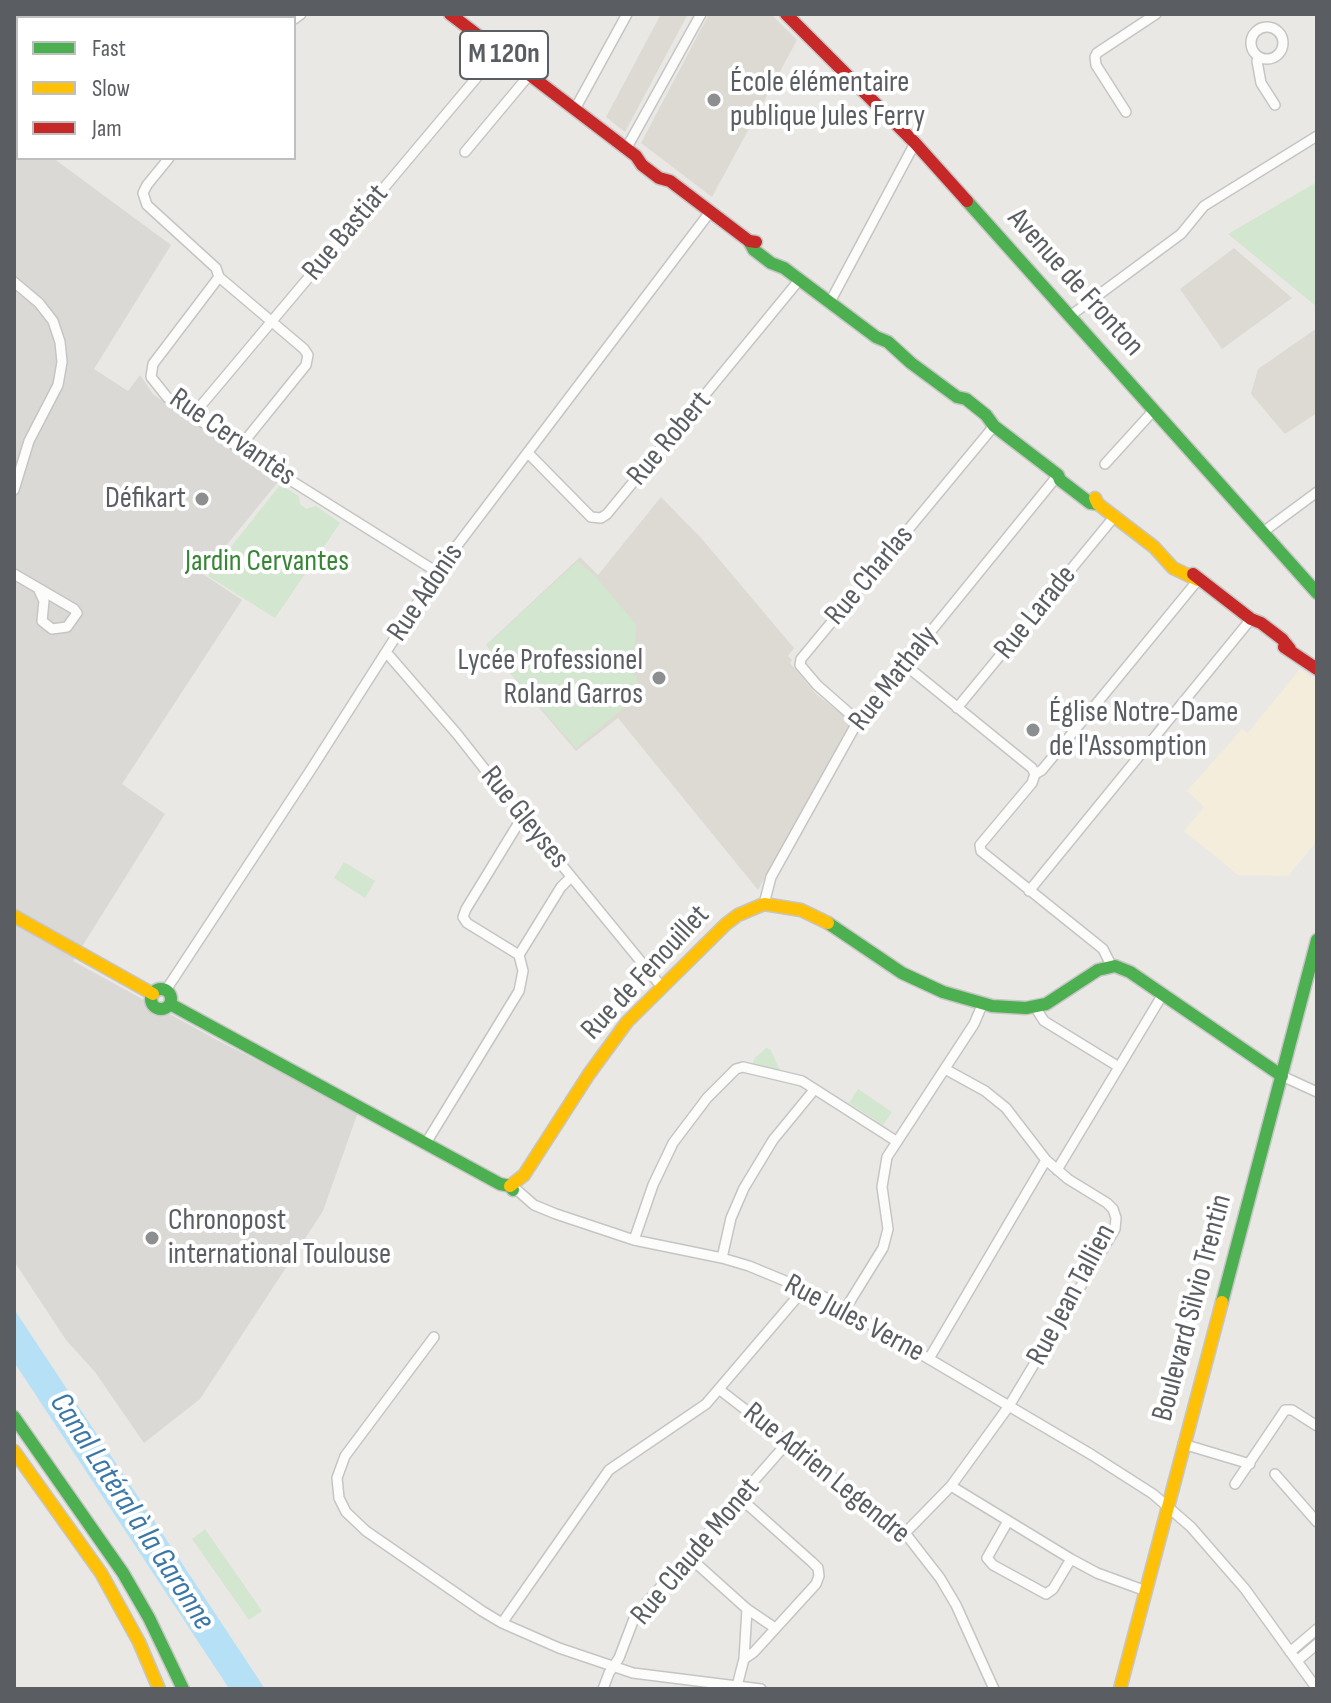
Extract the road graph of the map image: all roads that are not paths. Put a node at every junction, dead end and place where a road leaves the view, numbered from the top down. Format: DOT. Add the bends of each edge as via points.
graph roads {
  1 [pos="450,14"];
  2 [pos="627,14"];
  3 [pos="701,14"];
  4 [pos="786,14"];
  5 [pos="1156,14"];
  6 [pos="1265,15"];
  7 [pos="1269,27"];
  8 [pos="499,51"];
  9 [pos="1260,58"];
  10 [pos="530,74"];
  11 [pos="1275,105"];
  12 [pos="575,109"];
  13 [pos="1126,112"];
  14 [pos="1317,136"];
  15 [pos="915,143"];
  16 [pos="465,152"];
  17 [pos="631,152"];
  18 [pos="167,160"];
  19 [pos="710,212"];
  20 [pos="219,277"];
  21 [pos="800,279"];
  22 [pos="14,282"];
  23 [pos="830,302"];
  24 [pos="1070,316"];
  25 [pos="272,322"];
  26 [pos="1154,410"];
  27 [pos="193,415"];
  28 [pos="994,426"];
  29 [pos="239,448"];
  30 [pos="528,453"];
  31 [pos="1105,464"];
  32 [pos="1058,475"];
  33 [pos="14,490"];
  34 [pos="1317,492"];
  35 [pos="1114,517"];
  36 [pos="1263,532"];
  37 [pos="437,572"];
  38 [pos="14,574"];
  39 [pos="1198,580"];
  40 [pos="1314,585"];
  41 [pos="38,588"];
  42 [pos="1251,619"];
  43 [pos="386,652"];
  44 [pos="904,664"];
  45 [pos="1317,669"];
  46 [pos="957,708"];
  47 [pos="858,721"];
  48 [pos="1035,774"];
  49 [pos="524,819"];
  50 [pos="571,877"];
  51 [pos="1029,891"];
  52 [pos="764,904"];
  53 [pos="14,916"];
  54 [pos="1317,940"];
  55 [pos="519,955"];
  56 [pos="1111,965"];
  57 [pos="661,986"];
  58 [pos="159,992"];
  59 [pos="1163,994"];
  60 [pos="983,1003"];
  61 [pos="1035,1007"];
  62 [pos="1119,1067"];
  63 [pos="945,1069"];
  64 [pos="1282,1076"];
  65 [pos="814,1090"];
  66 [pos="1317,1092"];
  67 [pos="896,1141"];
  68 [pos="426,1143"];
  69 [pos="1046,1160"];
  70 [pos="1057,1170"];
  71 [pos="515,1186"];
  72 [pos="634,1240"];
  73 [pos="722,1258"];
  74 [pos="803,1288"];
  75 [pos="844,1311"];
  76 [pos="434,1337"];
  77 [pos="930,1357"];
  78 [pos="720,1390"];
  79 [pos="1009,1406"];
  80 [pos="14,1417"];
  81 [pos="1317,1426"];
  82 [pos="788,1442"];
  83 [pos="1183,1444"];
  84 [pos="14,1451"];
  85 [pos="1250,1464"];
  86 [pos="1275,1474"];
  87 [pos="1235,1484"];
  88 [pos="951,1486"];
  89 [pos="739,1497"];
  90 [pos="1167,1506"];
  91 [pos="1008,1521"];
  92 [pos="1317,1522"];
  93 [pos="905,1533"];
  94 [pos="688,1556"];
  95 [pos="1071,1559"];
  96 [pos="1146,1591"];
  97 [pos="747,1609"];
  98 [pos="502,1623"];
  99 [pos="775,1628"];
  100 [pos="1317,1629"];
  101 [pos="1317,1644"];
  102 [pos="1290,1652"];
  103 [pos="744,1659"];
  104 [pos="1297,1661"];
  105 [pos="613,1668"];
  106 [pos="737,1686"];
  107 [pos="159,1689"];
  108 [pos="183,1689"];
  109 [pos="603,1689"];
  110 [pos="761,1689"];
  111 [pos="994,1689"];
  112 [pos="1120,1689"];
  113 [pos="1317,1689"];
  1 -- 8 [label="main road, M 120n"];
  2 -- 12 [label="street"];
  3 -- 17 [label="street"];
  4 -- 15 [label="main road, Avenue de Fronton"];
  5 -- 13 [label="street" via="1095,57"];
  6 -- 7 [label="street"];
  7 -- 9 [label="street" via="1251,38"];
  7 -- 9 [label="street" via="1280,34 1282,48 1275,56"];
  8 -- 10 [label="main road, M 120n"];
  8 -- 25 [label="street, Rue Bastiat"];
  9 -- 11 [label="street" via="1261,83"];
  10 -- 12 [label="main road, M 120n"];
  10 -- 16 [label="street"];
  12 -- 17 [label="main road, M 120n"];
  14 -- 24 [label="street" via="1204,206 1181,234"];
  15 -- 23 [label="street"];
  15 -- 24 [label="main road, Avenue de Fronton"];
  17 -- 19 [label="main road, M 120n" via="646,158"];
  18 -- 20 [label="street" via="143,193 147,205 216,268"];
  19 -- 21 [label="main road, M 120n" via="775,255"];
  19 -- 30 [label="street, Rue Adonis"];
  20 -- 25 [label="street"];
  20 -- 27 [label="street, Rue Cervantès" via="153,364 151,377 167,397"];
  21 -- 23 [label="main road, M 120n"];
  21 -- 30 [label="street, Rue Robert" via="601,518 591,517"];
  22 -- 33 [label="street" via="53,321 62,362 58,385 29,441"];
  23 -- 28 [label="main road, M 120n" via="966,399"];
  24 -- 26 [label="main road, Avenue de Fronton"];
  25 -- 27 [label="street, Rue Bastiat"];
  25 -- 29 [label="street" via="304,349 306,365"];
  26 -- 31 [label="street"];
  26 -- 36 [label="main road, Avenue de Fronton"];
  27 -- 29 [label="street, Rue Cervantès"];
  28 -- 32 [label="main road, M 120n"];
  28 -- 47 [label="street, Rue Charlas" via="801,659 817,685"];
  29 -- 37 [label="street, Rue Cervantès"];
  30 -- 37 [label="street, Rue Adonis"];
  32 -- 35 [label="main road, M 120n"];
  32 -- 44 [label="street, Rue Mathaly"];
  34 -- 36 [label="street"];
  35 -- 39 [label="main road, M 120n" via="1180,561"];
  35 -- 46 [label="street, Rue Larade"];
  36 -- 40 [label="main road, Avenue de Fronton"];
  37 -- 43 [label="street, Rue Adonis"];
  38 -- 41 [label="street"];
  39 -- 42 [label="main road, M 120n"];
  39 -- 48 [label="street"];
  41 -- 41 [label="street" via="44,601 42,621 52,629 67,627 77,613"];
  42 -- 45 [label="main road, M 120n"];
  42 -- 51 [label="street"];
  43 -- 49 [label="street, Rue Gleyses"];
  43 -- 58 [label="street, Rue Adonis"];
  44 -- 46 [label="street"];
  44 -- 47 [label="street, Rue Mathaly"];
  46 -- 48 [label="street"];
  47 -- 52 [label="street, Rue Mathaly" via="771,877"];
  48 -- 51 [label="street" via="980,845"];
  49 -- 50 [label="street, Rue Gleyses"];
  49 -- 55 [label="street" via="463,917"];
  50 -- 55 [label="street"];
  50 -- 57 [label="street, Rue Gleyses"];
  51 -- 56 [label="street" via="1103,949"];
  52 -- 57 [label="main road, Rue de Fenouillet" via="726,924"];
  52 -- 60 [label="main road" via="809,914 902,973"];
  53 -- 58 [label="main road"];
  54 -- 64 [label="main road, Boulevard Silvio Trentin"];
  55 -- 68 [label="street" via="519,991"];
  56 -- 59 [label="main road"];
  56 -- 61 [label="main road"];
  57 -- 71 [label="main road, Rue de Fenouillet" via="610,1044"];
  58 -- 68 [label="main road" via="170,996 170,1004"];
  59 -- 62 [label="street"];
  59 -- 64 [label="main road"];
  60 -- 61 [label="main road"];
  60 -- 63 [label="street"];
  61 -- 62 [label="street" via="1044,1021"];
  62 -- 70 [label="street"];
  63 -- 67 [label="street"];
  63 -- 69 [label="street, Rue Jean Tallien" via="1006,1108"];
  64 -- 66 [label="street"];
  64 -- 83 [label="main road, Boulevard Silvio Trentin"];
  65 -- 67 [label="street"];
  65 -- 72 [label="street" via="793,1078 743,1067 725,1077 673,1143"];
  65 -- 73 [label="street" via="773,1140 744,1188"];
  67 -- 75 [label="street" via="883,1173 888,1218 883,1248"];
  68 -- 71 [label="main road" via="500,1184"];
  69 -- 70 [label="street, Rue Jean Tallien"];
  69 -- 77 [label="street"];
  70 -- 79 [label="street, Rue Jean Tallien" via="1113,1209 1115,1229"];
  71 -- 72 [label="street, Rue Jules Verne" via="534,1205"];
  72 -- 73 [label="street, Rue Jules Verne"];
  73 -- 74 [label="street, Rue Jules Verne"];
  74 -- 75 [label="street, Rue Jules Verne"];
  74 -- 78 [label="street"];
  75 -- 77 [label="street, Rue Jules Verne"];
  76 -- 98 [label="street" via="345,1456 337,1478 339,1498 366,1531"];
  77 -- 79 [label="street, Rue Jules Verne"];
  78 -- 82 [label="street, Rue Adrien Legendre"];
  78 -- 98 [label="street" via="694,1414 609,1470"];
  79 -- 88 [label="street, Rue Jean Tallien"];
  79 -- 90 [label="street, Rue Jules Verne"];
  80 -- 108 [label="main road" via="123,1573"];
  81 -- 85 [label="street" via="1285,1410"];
  82 -- 89 [label="street, Rue Claude Monet"];
  82 -- 93 [label="street, Rue Adrien Legendre"];
  83 -- 85 [label="street"];
  83 -- 90 [label="main road, Boulevard Silvio Trentin"];
  84 -- 107 [label="main road" via="101,1573"];
  85 -- 87 [label="street"];
  86 -- 92 [label="street"];
  88 -- 91 [label="street"];
  88 -- 93 [label="street, Rue Jean Tallien"];
  89 -- 94 [label="street, Rue Claude Monet"];
  89 -- 99 [label="street" via="818,1568 816,1584"];
  90 -- 96 [label="main road, Boulevard Silvio Trentin"];
  90 -- 102 [label="street, Rue Jules Verne" via="1235,1576"];
  91 -- 95 [label="street"];
  91 -- 95 [label="street" via="987,1558 993,1565 1046,1594"];
  93 -- 111 [label="street, Rue Adrien Legendre" via="956,1605"];
  94 -- 97 [label="street"];
  94 -- 105 [label="street, Rue Claude Monet" via="635,1616"];
  95 -- 96 [label="street"];
  96 -- 112 [label="main road, Boulevard Silvio Trentin"];
  97 -- 99 [label="street"];
  97 -- 103 [label="street"];
  98 -- 105 [label="street"];
  99 -- 103 [label="street"];
  100 -- 102 [label="street"];
  101 -- 104 [label="street"];
  102 -- 104 [label="street, Rue Jules Verne"];
  103 -- 106 [label="street"];
  104 -- 113 [label="street, Rue Jules Verne"];
  105 -- 106 [label="street"];
  105 -- 109 [label="street, Rue Claude Monet"];
  106 -- 110 [label="street"];
}
